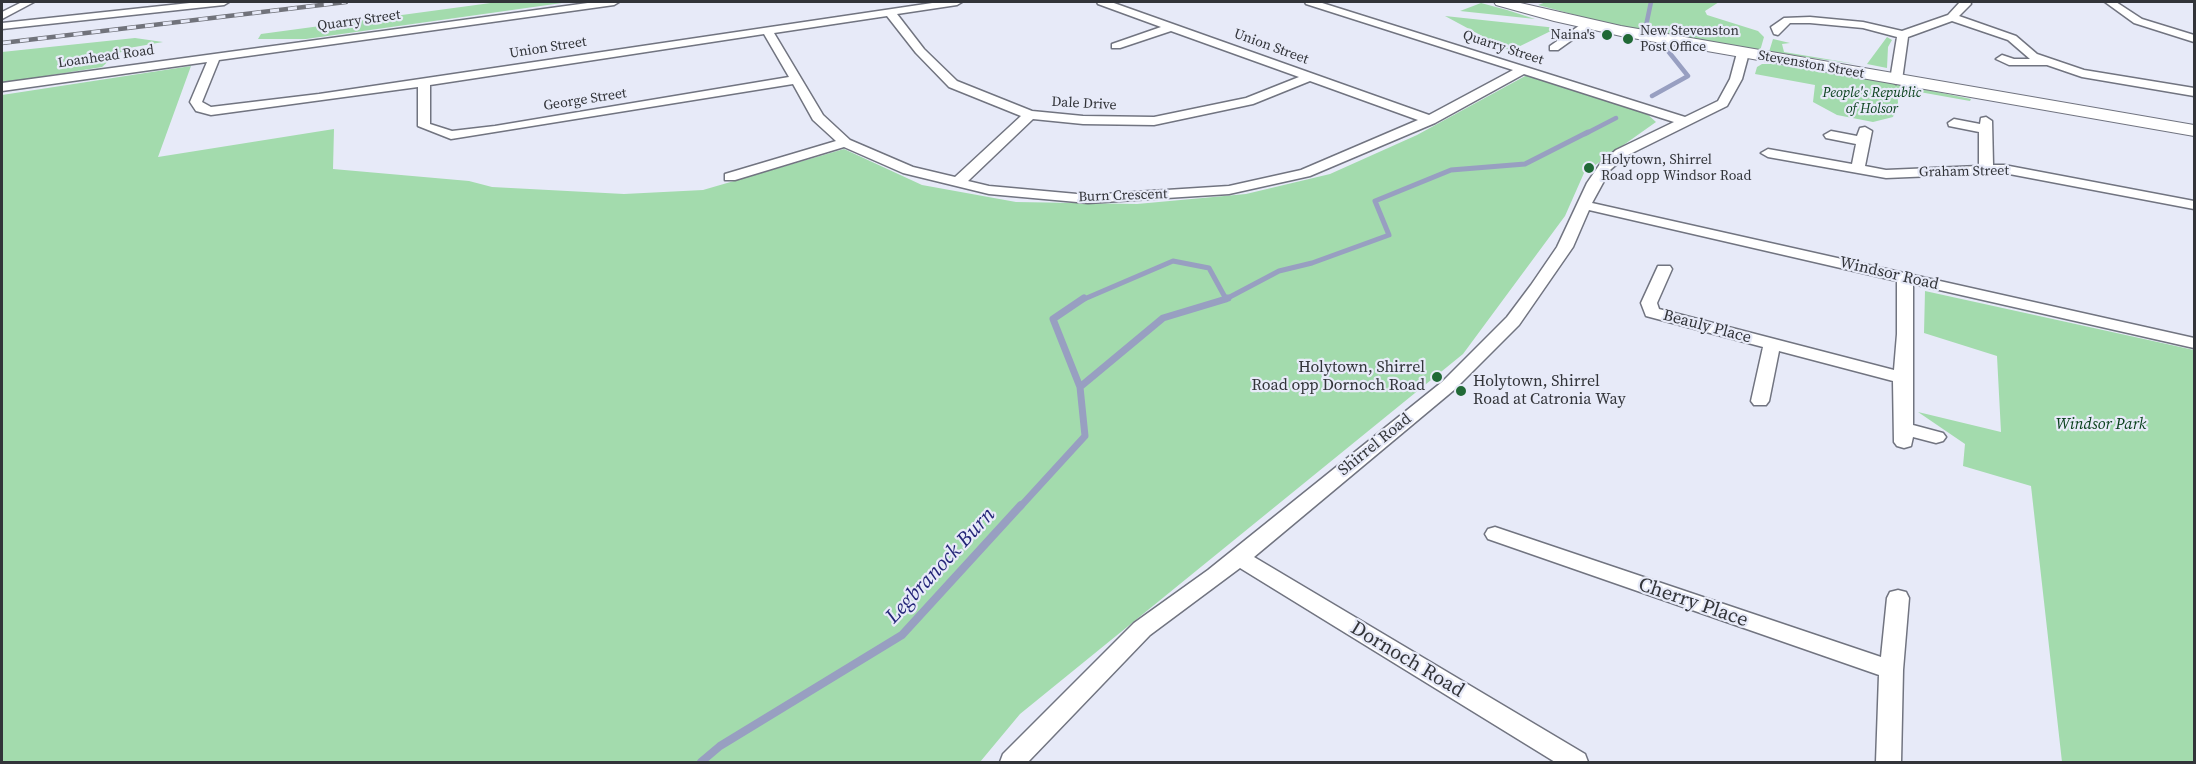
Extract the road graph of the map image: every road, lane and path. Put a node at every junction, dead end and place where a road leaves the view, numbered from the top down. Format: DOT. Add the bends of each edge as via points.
graph roads {
  1 [pos="29,2"];
  2 [pos="224,2"];
  3 [pos="615,2"];
  4 [pos="957,2"];
  5 [pos="1102,2"];
  6 [pos="1310,2"];
  7 [pos="1965,2"];
  8 [pos="2110,2"];
  9 [pos="1513,3"];
  10 [pos="890,12"];
  11 [pos="2,16"];
  12 [pos="1952,17"];
  13 [pos="2138,21"];
  14 [pos="2120,22"];
  15 [pos="1587,25"];
  16 [pos="2,26"];
  17 [pos="1171,27"];
  18 [pos="767,30"];
  19 [pos="1778,32"];
  20 [pos="1903,35"];
  21 [pos="2194,39"];
  22 [pos="1116,46"];
  23 [pos="1554,48"];
  24 [pos="1743,53"];
  25 [pos="215,56"];
  26 [pos="2002,59"];
  27 [pos="2046,62"];
  28 [pos="1522,69"];
  29 [pos="1310,77"];
  30 [pos="795,80"];
  31 [pos="1896,80"];
  32 [pos="424,82"];
  33 [pos="2,87"];
  34 [pos="2194,92"];
  35 [pos="1030,115"];
  36 [pos="1430,120"];
  37 [pos="1688,122"];
  38 [pos="1954,123"];
  39 [pos="2194,131"];
  40 [pos="1831,135"];
  41 [pos="845,143"];
  42 [pos="1768,153"];
  43 [pos="1858,169"];
  44 [pos="1986,169"];
  45 [pos="730,177"];
  46 [pos="958,182"];
  47 [pos="1584,205"];
  48 [pos="2194,205"];
  49 [pos="1664,269"];
  50 [pos="1905,278"];
  51 [pos="2194,342"];
  52 [pos="1772,344"];
  53 [pos="1902,378"];
  54 [pos="1760,401"];
  55 [pos="1936,437"];
  56 [pos="1496,534"];
  57 [pos="1238,557"];
  58 [pos="1898,598"];
  59 [pos="1891,670"];
  60 [pos="1012,762"];
  61 [pos="1576,762"];
  62 [pos="1889,762"];
  1 -- 11 [label="street"];
  2 -- 16 [label="street"];
  3 -- 25 [label="street, Quarry Street"];
  4 -- 10 [label="street, Union Street"];
  5 -- 17 [label="street, Union Street"];
  6 -- 28 [label="street, Quarry Street"];
  7 -- 12 [label="street"];
  8 -- 13 [label="street"];
  9 -- 15 [label="main road, Stevenston Street"];
  10 -- 18 [label="street, Union Street"];
  10 -- 35 [label="street, Dale Drive" via="920,51 954,84"];
  12 -- 20 [label="street"];
  12 -- 27 [label="street" via="2012,38"];
  13 -- 14 [label="street"];
  13 -- 21 [label="street"];
  15 -- 23 [label="street"];
  15 -- 24 [label="main road, Stevenston Street"];
  17 -- 22 [label="street"];
  17 -- 29 [label="street, Union Street"];
  18 -- 30 [label="street, Burn Crescent"];
  18 -- 32 [label="street, Union Street"];
  19 -- 20 [label="street" via="1777,27 1788,20 1810,20 1863,25"];
  20 -- 31 [label="street"];
  24 -- 31 [label="main road, Stevenston Street"];
  24 -- 37 [label="street, Shirrel Road" via="1736,79 1722,104"];
  25 -- 32 [label="street, Union Street" via="196,102 200,108 211,111"];
  25 -- 33 [label="street, Loanhead Road"];
  26 -- 27 [label="street" via="2013,63"];
  27 -- 34 [label="street" via="2082,73"];
  28 -- 36 [label="street, Burn Crescent"];
  28 -- 37 [label="street, Quarry Street"];
  29 -- 35 [label="street, Dale Drive" via="1249,101 1154,121"];
  29 -- 36 [label="street, Union Street"];
  30 -- 32 [label="street, George Street" via="451,135 424,126"];
  30 -- 41 [label="street, Burn Crescent" via="818,117"];
  31 -- 39 [label="main road, Stevenston Street"];
  35 -- 46 [label="street"];
  36 -- 46 [label="street, Burn Crescent" via="1305,173 1229,190 1088,199 989,190"];
  37 -- 47 [label="street, Shirrel Road" via="1621,153 1605,167"];
  38 -- 44 [label="street" via="1986,125"];
  40 -- 43 [label="street" via="1864,136"];
  41 -- 45 [label="street"];
  41 -- 46 [label="street, Burn Crescent" via="908,170"];
  42 -- 43 [label="street, Graham Street" via="1819,168"];
  43 -- 44 [label="street, Graham Street" via="1886,174"];
  44 -- 48 [label="street, Graham Street" via="2051,177"];
  47 -- 50 [label="street, Windsor Road"];
  47 -- 57 [label="street, Shirrel Road" via="1565,247 1505,328 1448,386"];
  49 -- 52 [label="street, Beauly Place" via="1649,303 1652,312"];
  50 -- 51 [label="street, Windsor Road"];
  50 -- 53 [label="street"];
  52 -- 53 [label="street, Beauly Place"];
  52 -- 54 [label="street, Beauly Place"];
  53 -- 55 [label="street" via="1903,435"];
  56 -- 59 [label="street, Cherry Place"];
  57 -- 60 [label="street, Shirrel Road" via="1142,629"];
  57 -- 61 [label="street, Dornoch Road"];
  58 -- 59 [label="street"];
  59 -- 62 [label="street"];
}
